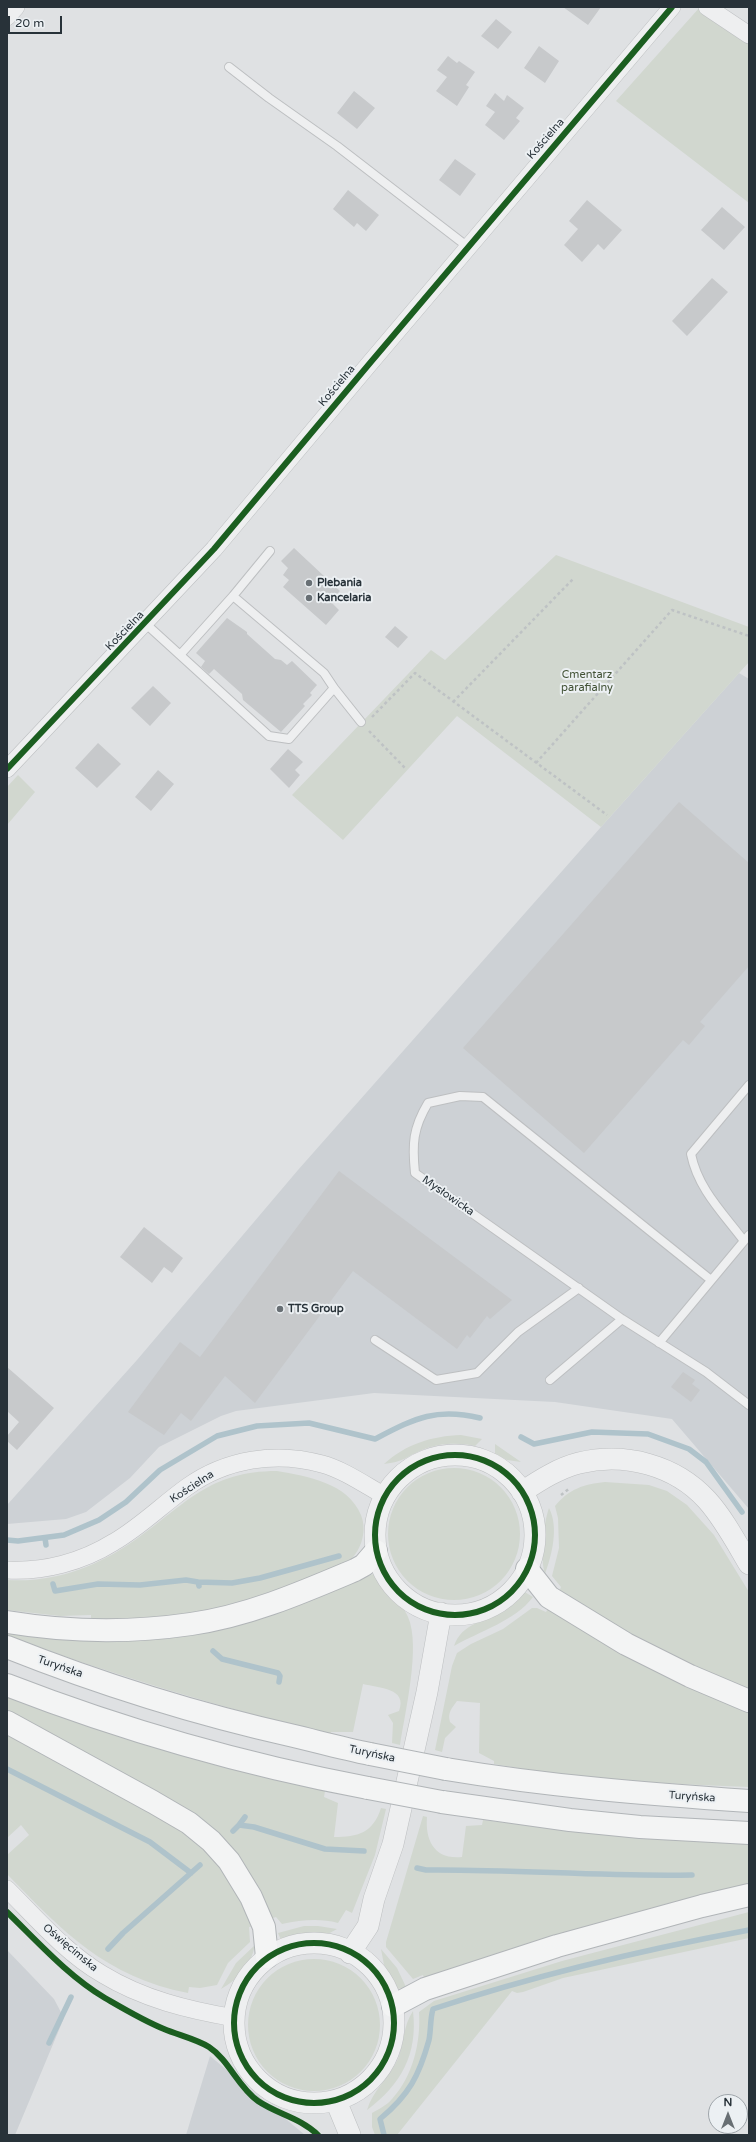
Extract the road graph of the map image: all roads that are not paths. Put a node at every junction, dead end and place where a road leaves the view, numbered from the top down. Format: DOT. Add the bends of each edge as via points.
graph roads {
  1 [pos="16,7"];
  2 [pos="672,7"];
  3 [pos="707,7"];
  4 [pos="7,17"];
  5 [pos="749,35"];
  6 [pos="229,67"];
  7 [pos="468,247"];
  8 [pos="270,551"];
  9 [pos="233,596"];
  10 [pos="146,624"];
  11 [pos="180,655"];
  12 [pos="334,688"];
  13 [pos="362,724"];
  14 [pos="7,769"];
  15 [pos="749,1085"];
  16 [pos="746,1238"];
  17 [pos="711,1280"];
  18 [pos="579,1288"];
  19 [pos="622,1319"];
  20 [pos="375,1340"];
  21 [pos="660,1343"];
  22 [pos="550,1380"];
  23 [pos="749,1404"];
  24 [pos="522,1492"];
  25 [pos="385,1496"];
  26 [pos="376,1552"];
  27 [pos="747,1557"];
  28 [pos="527,1569"];
  29 [pos="7,1570"];
  30 [pos="441,1614"];
  31 [pos="7,1622"];
  32 [pos="7,1647"];
  33 [pos="7,1685"];
  34 [pos="749,1701"];
  35 [pos="7,1722"];
  36 [pos="749,1801"];
  37 [pos="749,1833"];
  38 [pos="7,1889"];
  39 [pos="749,1895"];
  40 [pos="350,1953"];
  41 [pos="267,1957"];
  42 [pos="393,2006"];
  43 [pos="235,2018"];
  44 [pos="336,2101"];
  45 [pos="350,2135"];
  1 -- 4 [label="street"];
  2 -- 7 [label="street, Kościelna"];
  3 -- 5 [label="street"];
  6 -- 7 [label="lane"];
  7 -- 10 [label="street, Kościelna" via="214,549"];
  8 -- 9 [label="lane"];
  9 -- 11 [label="lane"];
  9 -- 12 [label="lane" via="324,673"];
  10 -- 11 [label="lane"];
  10 -- 14 [label="street, Kościelna"];
  11 -- 12 [label="lane" via="270,736 289,739"];
  12 -- 13 [label="lane"];
  15 -- 16 [label="lane" via="691,1154 695,1171 705,1191"];
  16 -- 17 [label="lane"];
  17 -- 18 [label="lane, Mysłowicka" via="483,1097 460,1096 428,1103 418,1120 412,1150 415,1173"];
  17 -- 21 [label="lane"];
  18 -- 19 [label="lane, Mysłowicka"];
  18 -- 20 [label="lane" via="518,1332 477,1373 436,1380"];
  19 -- 21 [label="lane, Mysłowicka"];
  19 -- 22 [label="lane"];
  21 -- 23 [label="lane, Mysłowicka" via="706,1372"];
  24 -- 25 [label="street" via="509,1476 492,1464 473,1457 452,1455 432,1458 413,1466 397,1479"];
  24 -- 27 [label="street" via="546,1476 578,1463 608,1459 642,1462 669,1471 696,1489 716,1511"];
  24 -- 28 [label="street" via="531,1510 535,1530 534,1550"];
  25 -- 26 [label="street" via="376,1526"];
  25 -- 29 [label="street, Kościelna" via="323,1464 287,1458 249,1460 221,1468 196,1481 124,1536 98,1552 53,1566"];
  26 -- 30 [label="street" via="382,1570 406,1599"];
  26 -- 31 [label="highway" via="356,1570 296,1594 245,1611 192,1624 84,1631"];
  28 -- 30 [label="street" via="516,1587 500,1601 482,1610 462,1614"];
  28 -- 34 [label="highway" via="549,1596 626,1644 690,1676"];
  30 -- 40 [label="street" via="427,1692 393,1844 374,1899 368,1926"];
  32 -- 36 [label="highway, Turyńska, bridge" via="180,1707 370,1754 514,1780 635,1793"];
  33 -- 37 [label="highway, bridge" via="169,1739 260,1764 368,1788 442,1802 570,1820"];
  35 -- 41 [label="highway" via="153,1802 188,1823 211,1841 229,1861 251,1897 264,1927"];
  38 -- 43 [label="street, Oświęcimska" via="65,1946 101,1974 138,1994 204,2013"];
  39 -- 42 [label="highway" via="557,1946 425,1989"];
  40 -- 41 [label="street" via="322,1944 305,1943"];
  40 -- 42 [label="street" via="380,1978"];
  41 -- 43 [label="street" via="257,1967 242,1991"];
  42 -- 44 [label="street" via="394,2038 380,2067 370,2081"];
  43 -- 44 [label="street" via="239,2051 247,2067 259,2081 275,2093 292,2100 309,2104"];
  44 -- 45 [label="street"];
}
